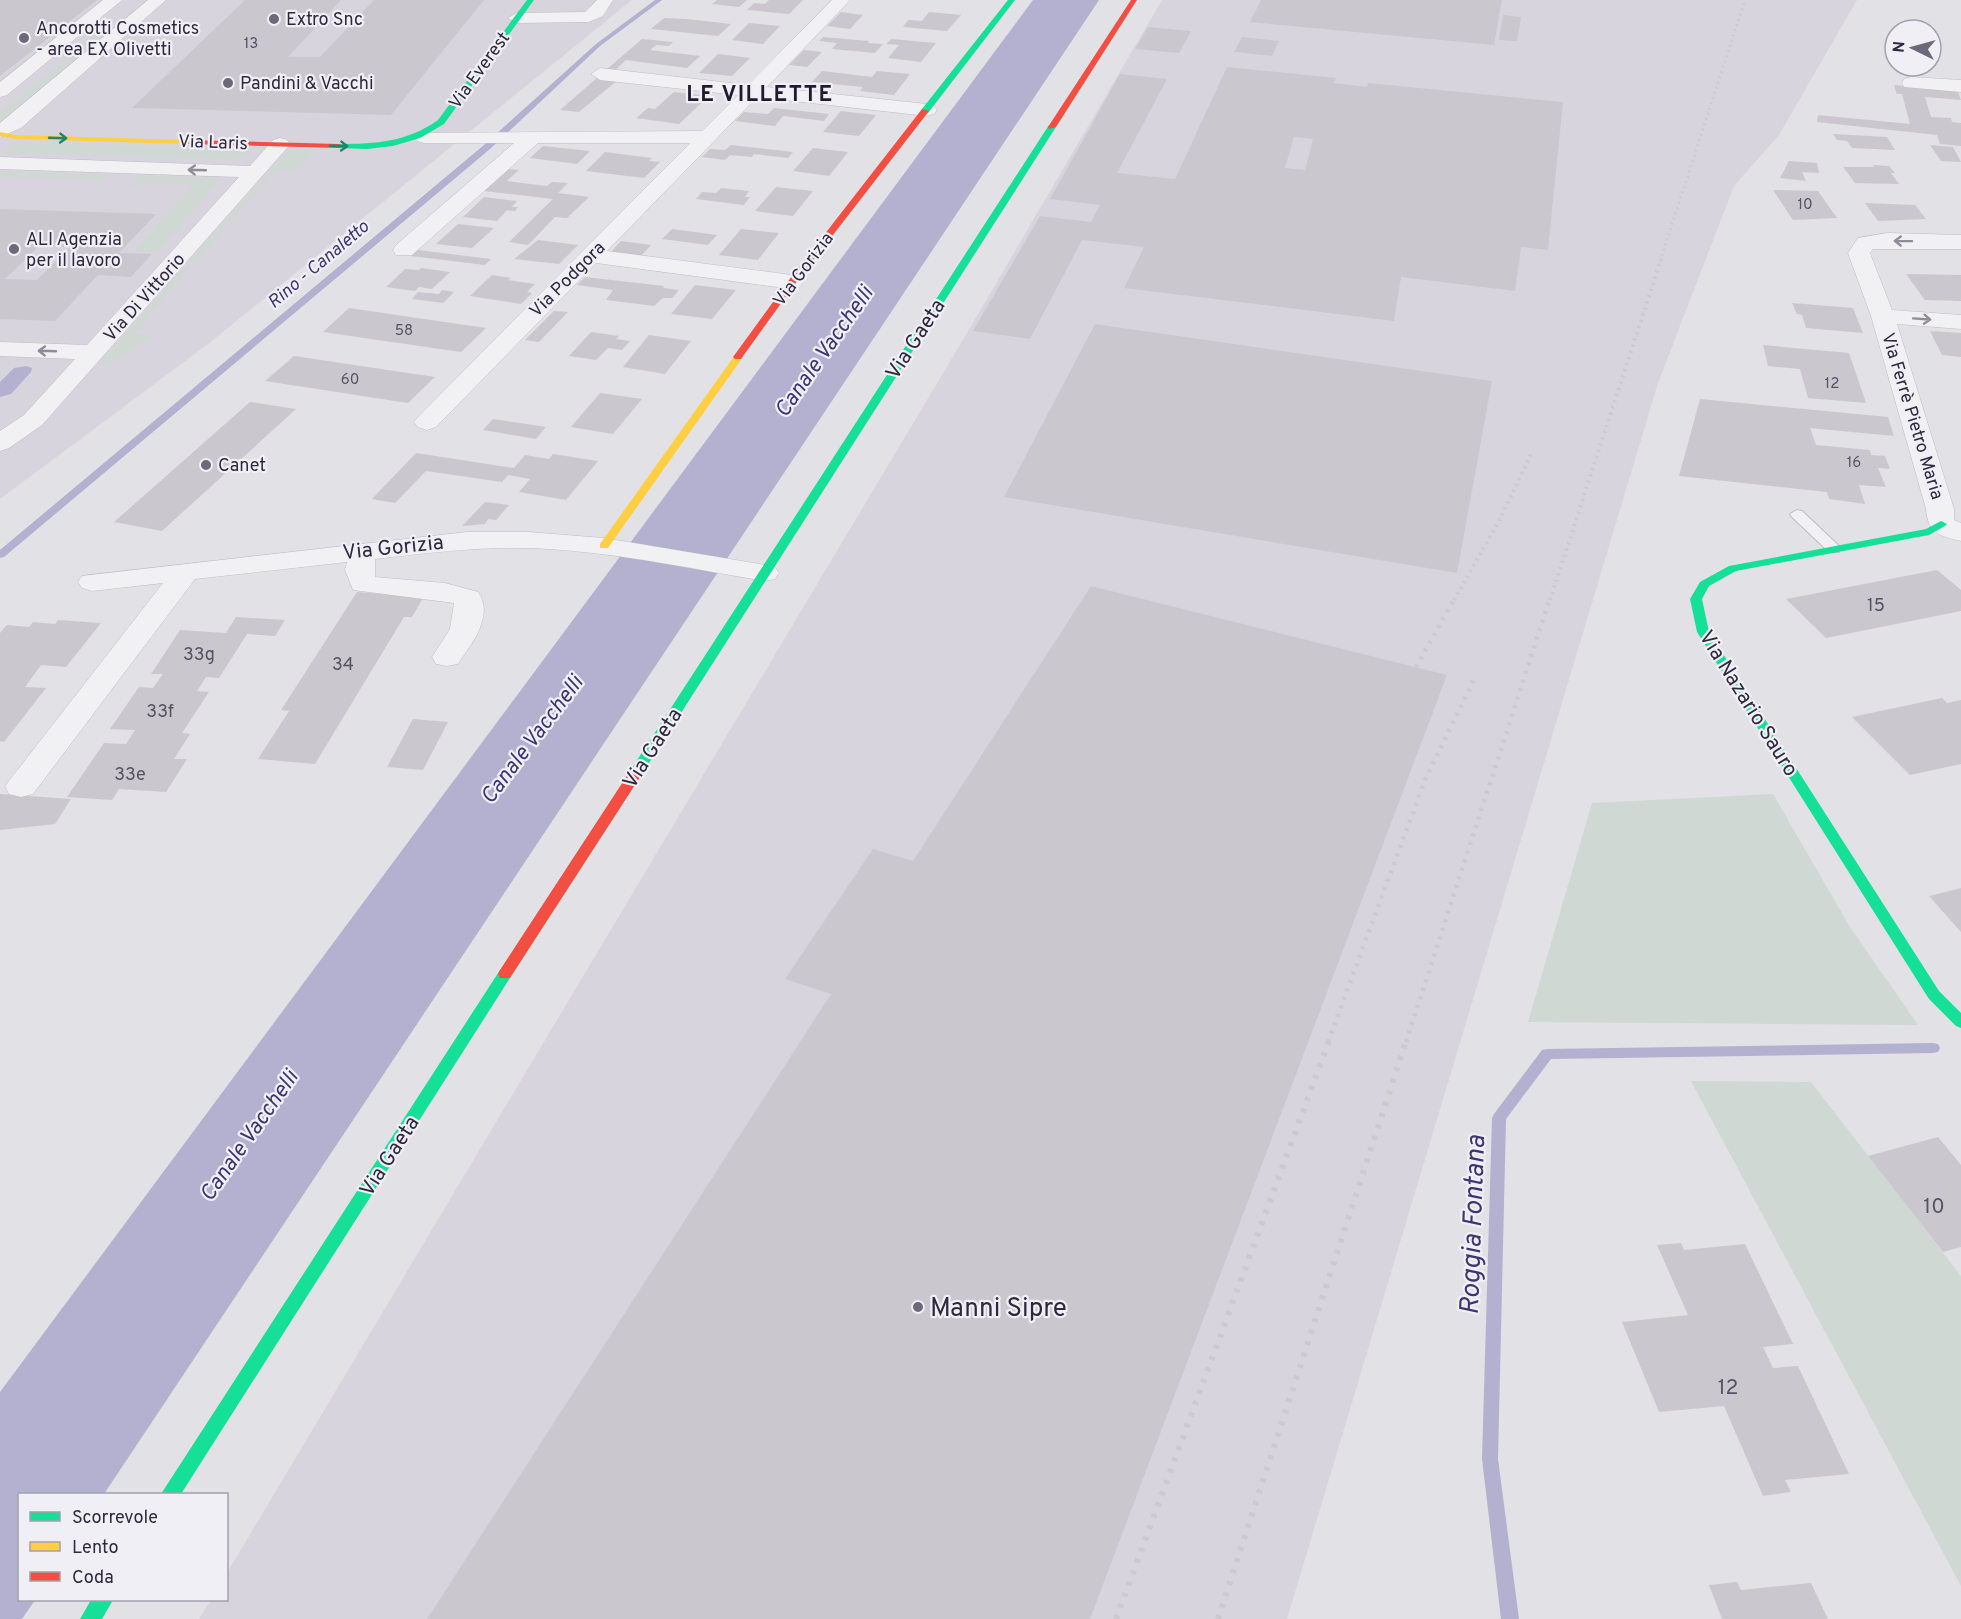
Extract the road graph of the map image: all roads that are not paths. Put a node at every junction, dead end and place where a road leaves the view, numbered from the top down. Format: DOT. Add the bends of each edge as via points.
graph roads {
  1 [pos="114,0"];
  2 [pos="159,0"];
  3 [pos="531,0"];
  4 [pos="605,0"];
  5 [pos="842,0"];
  6 [pos="1012,0"];
  7 [pos="1134,0"];
  8 [pos="517,18"];
  9 [pos="600,74"];
  10 [pos="1911,83"];
  11 [pos="1961,86"];
  12 [pos="753,90"];
  13 [pos="0,91"];
  14 [pos="927,110"];
  15 [pos="0,133"];
  16 [pos="424,137"];
  17 [pos="533,137"];
  18 [pos="707,137"];
  19 [pos="280,144"];
  20 [pos="0,164"];
  21 [pos="255,172"];
  22 [pos="1961,242"];
  23 [pos="404,250"];
  24 [pos="591,256"];
  25 [pos="792,282"];
  26 [pos="1882,316"];
  27 [pos="1961,322"];
  28 [pos="0,349"];
  29 [pos="94,352"];
  30 [pos="427,422"];
  31 [pos="0,443"];
  32 [pos="1797,514"];
  33 [pos="1951,528"];
  34 [pos="615,549"];
  35 [pos="1834,549"];
  36 [pos="363,550"];
  37 [pos="765,573"];
  38 [pos="184,574"];
  39 [pos="93,582"];
  40 [pos="447,657"];
  41 [pos="21,786"];
  42 [pos="1956,1017"];
  43 [pos="171,1493"];
  44 [pos="102,1601"];
  45 [pos="90,1619"];
  1 -- 13 [label="street"];
  2 -- 15 [label="street"];
  3 -- 8 [label="street, Via Everest"];
  4 -- 8 [label="street" via="589,17"];
  5 -- 12 [label="street, Via Podgora"];
  6 -- 14 [label="street, Via Gorizia"];
  7 -- 37 [label="street, Via Gaeta"];
  8 -- 16 [label="street, Via Everest" via="441,122"];
  9 -- 12 [label="street"];
  10 -- 11 [label="street"];
  12 -- 14 [label="street"];
  12 -- 18 [label="street, Via Podgora"];
  14 -- 25 [label="street, Via Gorizia"];
  15 -- 19 [label="street, Via Laris, one-way" via="16,137"];
  16 -- 17 [label="street"];
  19 -- 16 [label="street, Via Laris, one-way" via="394,146"];
  17 -- 18 [label="street"];
  17 -- 23 [label="street"];
  18 -- 24 [label="street, Via Podgora"];
  19 -- 21 [label="street, Via Di Vittorio"];
  21 -- 20 [label="street, Via Laris, one-way"];
  21 -- 29 [label="street, Via Di Vittorio"];
  22 -- 26 [label="street, one-way" via="1866,243 1859,253"];
  24 -- 25 [label="street"];
  24 -- 30 [label="street, Via Podgora"];
  25 -- 34 [label="street, Via Gorizia"];
  26 -- 27 [label="street, Via Ferrè Pietro Maria, one-way"];
  26 -- 33 [label="street, Via Ferrè Pietro Maria" via="1940,509"];
  29 -- 28 [label="street, one-way"];
  29 -- 31 [label="street, Via Di Vittorio" via="33,420"];
  32 -- 35 [label="lane"];
  33 -- 35 [label="street, Via Nazario Sauro"];
  34 -- 36 [label="street, Via Gorizia" via="528,540 467,540"];
  34 -- 37 [label="street, Via Gorizia"];
  35 -- 42 [label="street, Via Nazario Sauro" via="1733,568 1713,576 1701,586 1695,600 1696,616 1934,995"];
  36 -- 38 [label="street, Via Gorizia"];
  36 -- 40 [label="street" via="358,570 363,584 445,591 468,598 471,610 464,632"];
  37 -- 43 [label="street, Via Gaeta"];
  38 -- 39 [label="street, Via Gorizia"];
  38 -- 41 [label="street"];
  44 -- 45 [label="street"];
}
